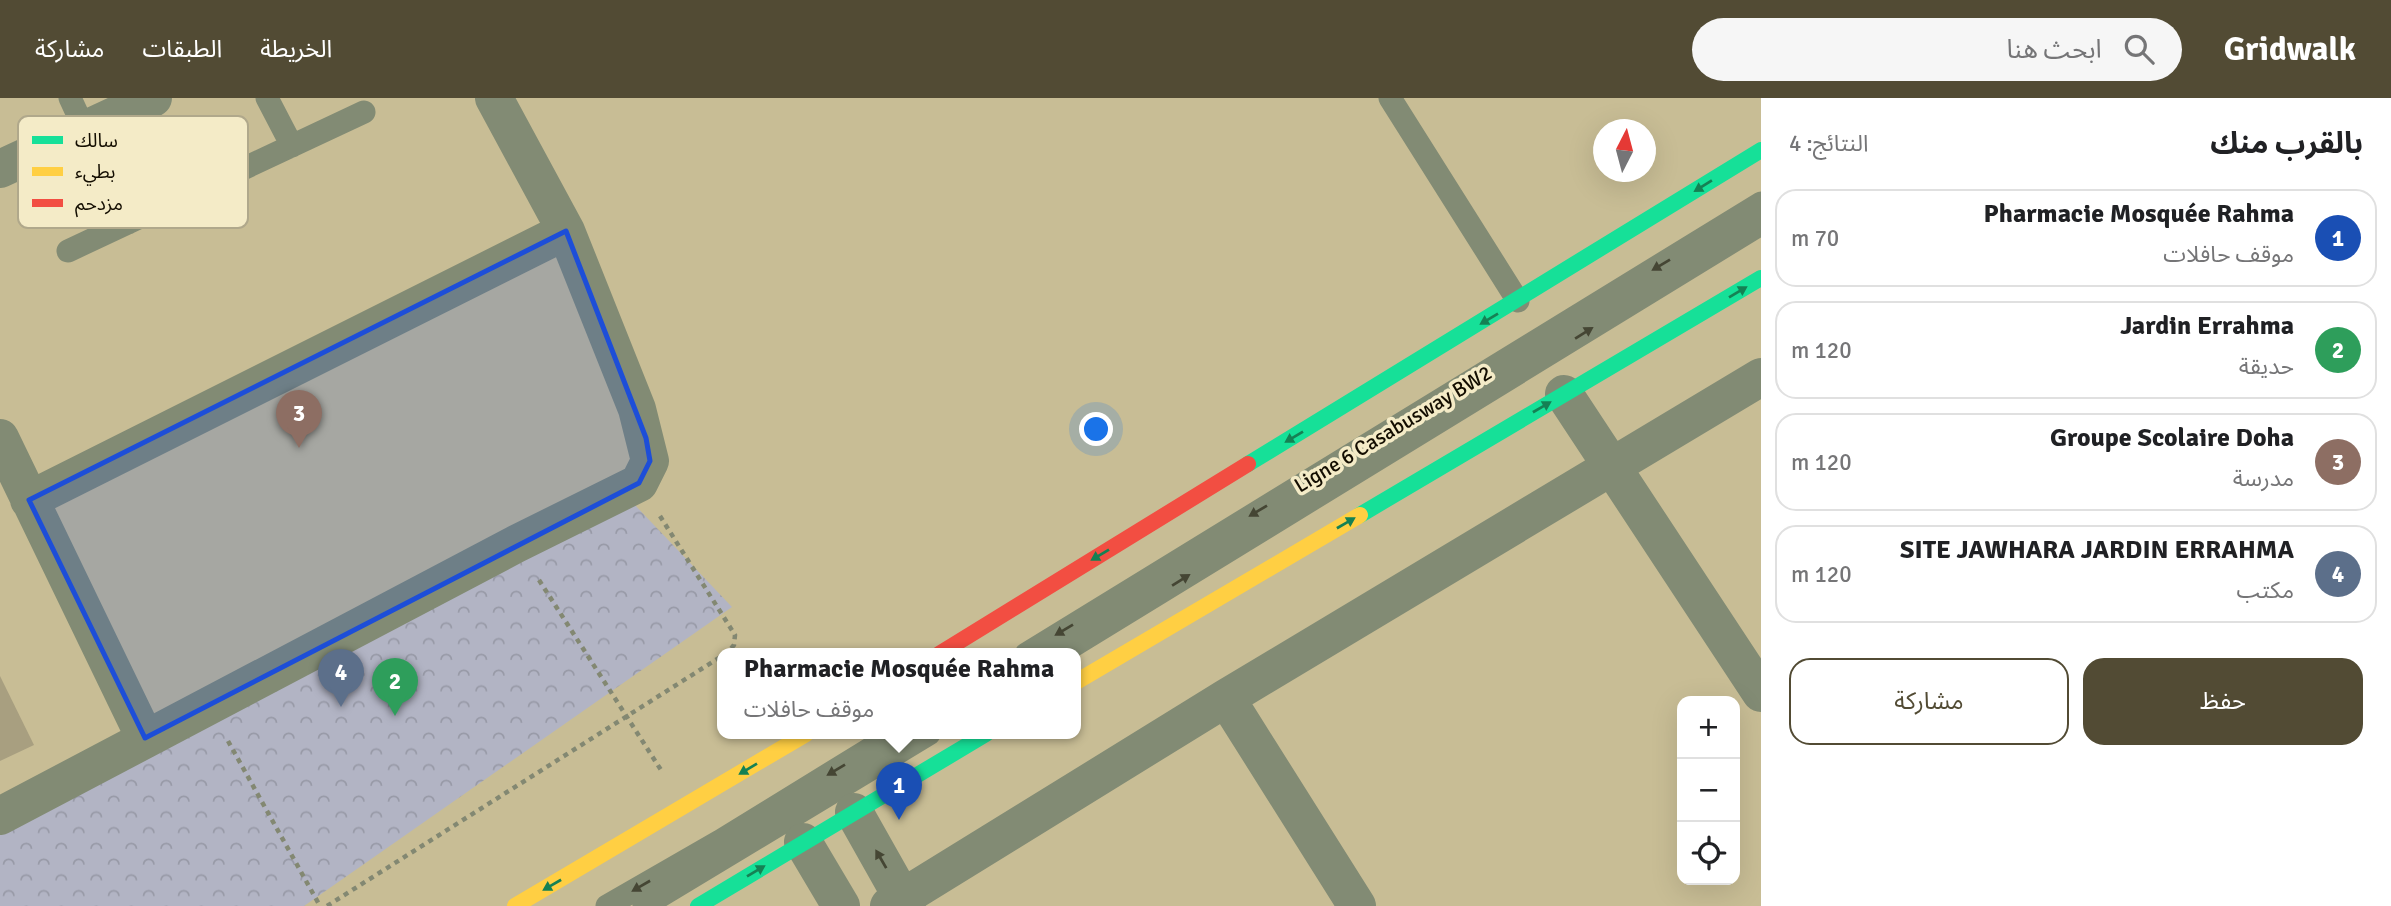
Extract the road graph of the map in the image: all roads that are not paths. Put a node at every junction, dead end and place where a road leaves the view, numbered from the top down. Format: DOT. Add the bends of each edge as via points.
graph roads {
  1 [pos="153,98"];
  2 [pos="267,98"];
  3 [pos="494,98"];
  4 [pos="1390,98"];
  5 [pos="364,113"];
  6 [pos="77,114"];
  7 [pos="292,146"];
  8 [pos="1761,150"];
  9 [pos="18,156"];
  10 [pos="248,167"];
  11 [pos="0,169"];
  12 [pos="1761,203"];
  13 [pos="1761,224"];
  14 [pos="117,228"];
  15 [pos="566,231"];
  16 [pos="68,251"];
  17 [pos="1761,278"];
  18 [pos="1518,301"];
  19 [pos="1761,377"];
  20 [pos="1564,394"];
  21 [pos="0,438"];
  22 [pos="1613,466"];
  23 [pos="29,500"];
  24 [pos="949,648"];
  25 [pos="1036,648"];
  26 [pos="1070,648"];
  27 [pos="1081,678"];
  28 [pos="1757,680"];
  29 [pos="1227,698"];
  30 [pos="145,738"];
  31 [pos="798,739"];
  32 [pos="886,739"];
  33 [pos="921,739"];
  34 [pos="978,739"];
  35 [pos="854,812"];
  36 [pos="0,816"];
  37 [pos="803,842"];
  38 [pos="900,903"];
  39 [pos="515,906"];
  40 [pos="607,906"];
  41 [pos="645,906"];
  42 [pos="698,906"];
  43 [pos="841,906"];
  44 [pos="1357,906"];
  1 -- 6 [label="street"];
  2 -- 7 [label="lane"];
  3 -- 15 [label="street"];
  4 -- 18 [label="lane"];
  5 -- 7 [label="lane"];
  7 -- 10 [label="lane"];
  8 -- 18 [label="main road, one-way"];
  9 -- 11 [label="street"];
  12 -- 25 [label="lane, Ligne 6 Casabusway BW2, one-way"];
  26 -- 13 [label="lane, Ligne 6 Casabusway BW2, one-way"];
  14 -- 16 [label="lane"];
  15 -- 23 [label="street"];
  15 -- 30 [label="street" via="646,438 650,461 639,483"];
  20 -- 17 [label="main road, one-way"];
  18 -- 24 [label="main road, one-way"];
  19 -- 22 [label="street"];
  20 -- 22 [label="street"];
  27 -- 20 [label="main road, one-way"];
  21 -- 23 [label="street"];
  22 -- 28 [label="street"];
  22 -- 29 [label="street"];
  23 -- 30 [label="street"];
  29 -- 38 [label="street"];
  29 -- 44 [label="street"];
  30 -- 36 [label="street"];
  31 -- 39 [label="main road, one-way"];
  32 -- 40 [label="lane, one-way"];
  33 -- 41 [label="lane"];
  34 -- 35 [label="main road"];
  35 -- 37 [label="main road"];
  38 -- 35 [label="street, one-way"];
  42 -- 37 [label="main road, one-way"];
  37 -- 43 [label="street"];
}
